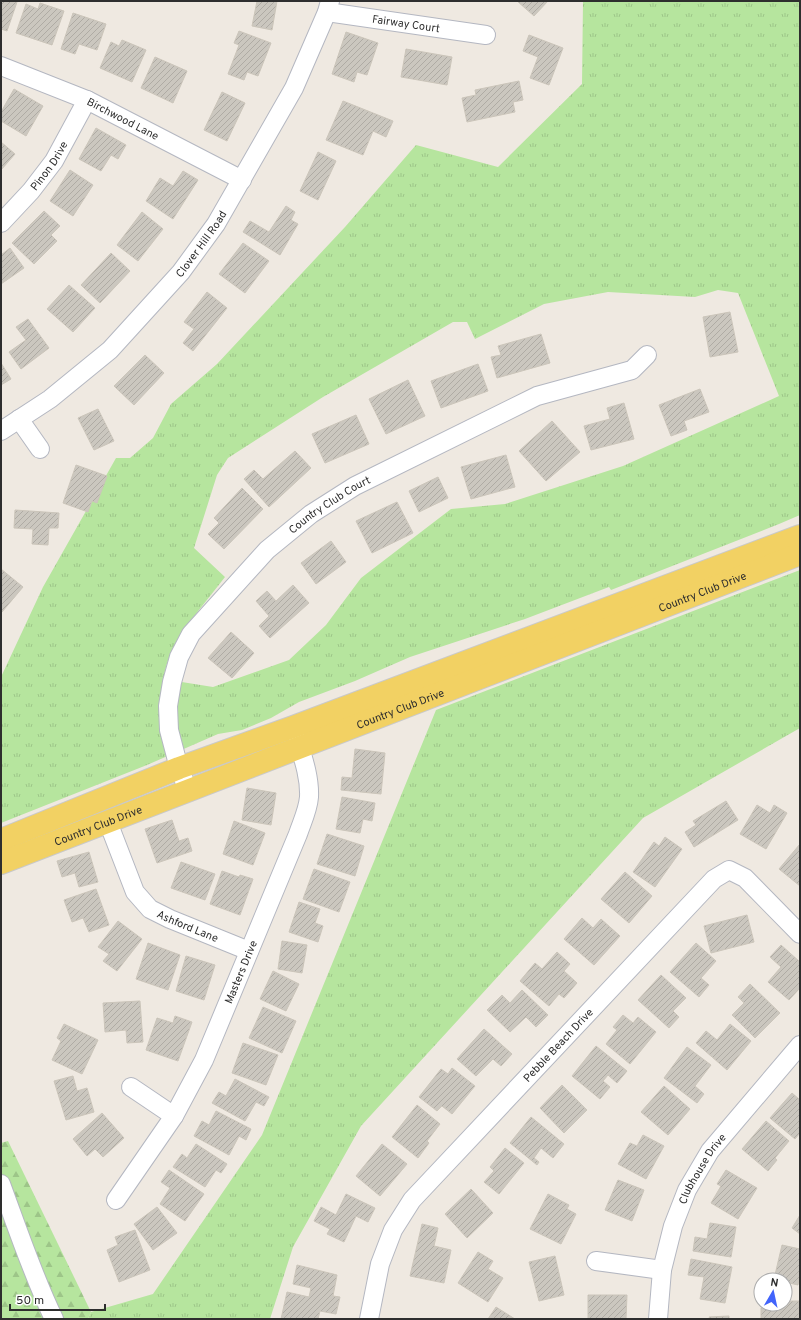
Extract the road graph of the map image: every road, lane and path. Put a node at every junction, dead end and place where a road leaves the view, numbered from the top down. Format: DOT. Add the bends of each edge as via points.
graph roads {
  1 [pos="329,6"];
  2 [pos="486,35"];
  3 [pos="1,66"];
  4 [pos="87,100"];
  5 [pos="242,180"];
  6 [pos="1,223"];
  7 [pos="647,355"];
  8 [pos="20,419"];
  9 [pos="1,430"];
  10 [pos="40,449"];
  11 [pos="800,536"];
  12 [pos="800,554"];
  13 [pos="293,727"];
  14 [pos="300,748"];
  15 [pos="179,768"];
  16 [pos="188,790"];
  17 [pos="108,822"];
  18 [pos="1,840"];
  19 [pos="1,863"];
  20 [pos="800,934"];
  21 [pos="249,951"];
  22 [pos="800,1045"];
  23 [pos="132,1087"];
  24 [pos="174,1116"];
  25 [pos="1,1184"];
  26 [pos="116,1200"];
  27 [pos="596,1261"];
  28 [pos="662,1270"];
  29 [pos="54,1319"];
  30 [pos="369,1319"];
  31 [pos="658,1319"];
  1 -- 2 [label="street, Fairway Court"];
  1 -- 5 [label="street, Clover Hill Road" via="294,88"];
  3 -- 4 [label="street, Birchwood Lane"];
  4 -- 5 [label="street, Birchwood Lane"];
  4 -- 6 [label="street, Pinon Drive" via="54,161 31,191"];
  5 -- 8 [label="street, Clover Hill Road" via="216,224 181,272 110,350 50,399"];
  7 -- 15 [label="street, Country Club Court" via="632,370 537,396 354,486 311,514 267,550 191,634 179,657 168,706 169,730"];
  8 -- 9 [label="street, Clover Hill Road"];
  8 -- 10 [label="street"];
  11 -- 13 [label="main road, Country Club Drive"];
  12 -- 14 [label="main road, Country Club Drive"];
  13 -- 14 [label="street, Masters Drive"];
  13 -- 15 [label="main road, Country Club Drive"];
  14 -- 16 [label="main road, Country Club Drive"];
  14 -- 21 [label="street, Masters Drive" via="308,779 309,798 306,813"];
  15 -- 16 [label="street, Country Club Court"];
  15 -- 18 [label="main road, Country Club Drive"];
  16 -- 17 [label="main road, Country Club Drive"];
  17 -- 19 [label="main road, Country Club Drive"];
  17 -- 21 [label="street, Ashford Lane" via="135,892 150,909"];
  20 -- 30 [label="street, Pebble Beach Drive" via="745,878 730,870 714,879 412,1200 394,1230 380,1264"];
  21 -- 24 [label="street, Masters Drive" via="204,1060"];
  22 -- 28 [label="street, Clubhouse Drive" via="710,1151 687,1190 672,1226"];
  23 -- 24 [label="street"];
  24 -- 26 [label="street, Masters Drive"];
  25 -- 29 [label="street" via="29,1263"];
  27 -- 28 [label="street"];
  28 -- 31 [label="street, Clubhouse Drive"];
}
